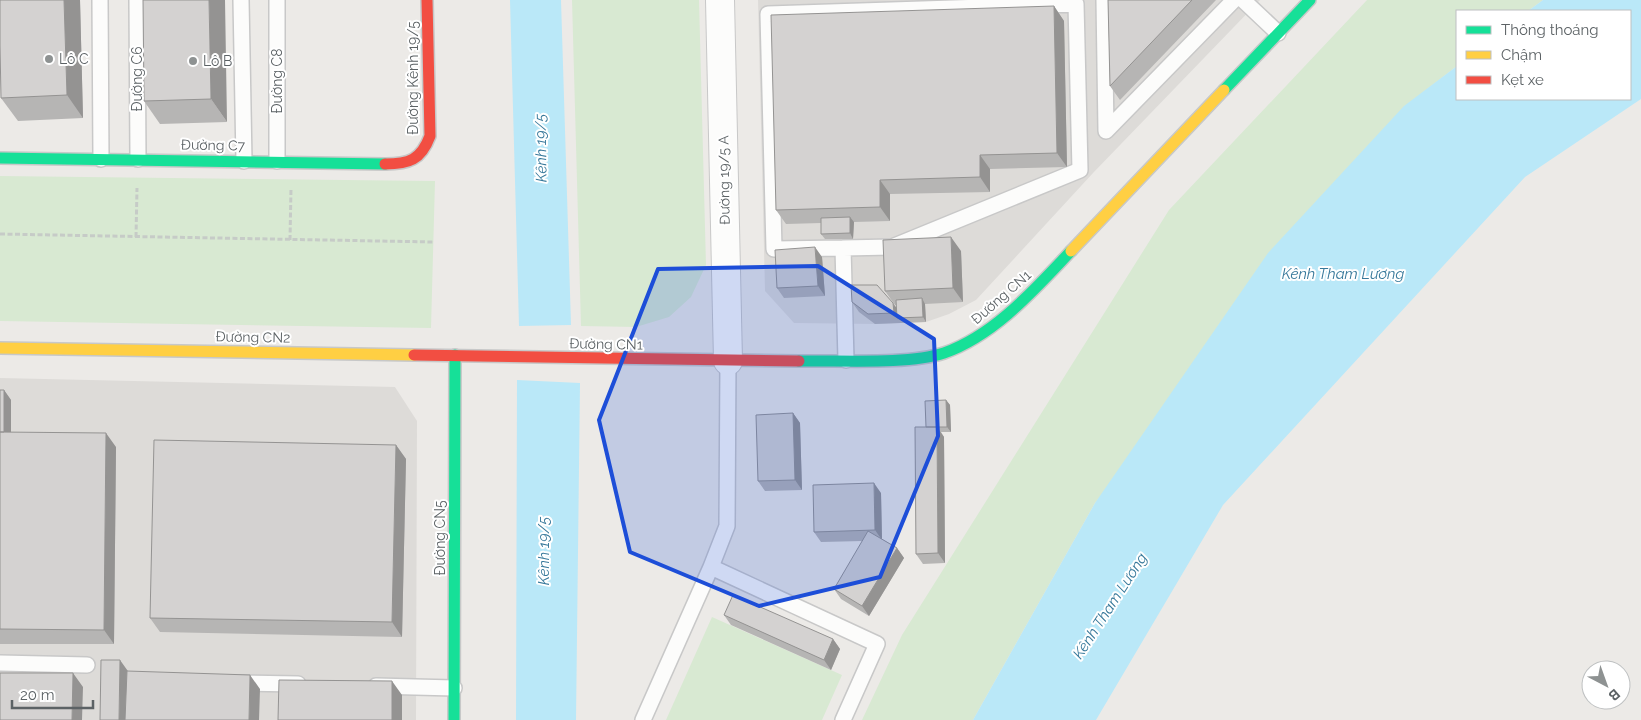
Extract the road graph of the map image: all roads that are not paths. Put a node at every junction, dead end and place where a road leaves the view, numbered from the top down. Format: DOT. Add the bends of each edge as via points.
graph roads {
  1 [pos="100,0"];
  2 [pos="137,0"];
  3 [pos="241,0"];
  4 [pos="276,0"];
  5 [pos="428,0"];
  6 [pos="720,0"];
  7 [pos="1104,0"];
  8 [pos="1234,0"];
  9 [pos="1243,0"];
  10 [pos="1310,0"];
  11 [pos="1278,34"];
  12 [pos="422,153"];
  13 [pos="0,158"];
  14 [pos="101,159"];
  15 [pos="138,159"];
  16 [pos="244,161"];
  17 [pos="277,162"];
  18 [pos="843,248"];
  19 [pos="0,348"];
  20 [pos="456,355"];
  21 [pos="506,357"];
  22 [pos="846,360"];
  23 [pos="728,361"];
  24 [pos="711,567"];
  25 [pos="0,663"];
  26 [pos="87,665"];
  27 [pos="225,683"];
  28 [pos="285,684"];
  29 [pos="315,685"];
  30 [pos="364,686"];
  31 [pos="454,688"];
  32 [pos="284,702"];
  33 [pos="454,720"];
  34 [pos="643,720"];
  35 [pos="843,720"];
  1 -- 14 [label="lane"];
  2 -- 15 [label="lane, Đường C6"];
  3 -- 16 [label="lane"];
  4 -- 17 [label="lane, Đường C8"];
  5 -- 12 [label="street, Đường Kênh 19/5" via="430,136"];
  6 -- 23 [label="street, Đường 19/5 A"];
  7 -- 8 [label="lane" via="1106,131"];
  9 -- 11 [label="lane"];
  10 -- 11 [label="street, Đường CN1"];
  11 -- 22 [label="street, Đường CN1" via="1043,280 992,326 942,353 900,359"];
  12 -- 17 [label="street, Đường C7" via="403,164"];
  13 -- 14 [label="street, Đường C7"];
  14 -- 15 [label="street, Đường C7"];
  15 -- 16 [label="street, Đường C7"];
  16 -- 17 [label="street, Đường C7"];
  18 -- 18 [label="lane" via="774,249 768,14 1076,4 1080,170 892,247"];
  18 -- 22 [label="lane"];
  19 -- 20 [label="street, Đường CN2"];
  20 -- 21 [label="street, Đường CN2"];
  20 -- 31 [label="street, Đường CN5"];
  21 -- 23 [label="street, Đường CN1"];
  22 -- 23 [label="street, Đường CN1"];
  23 -- 24 [label="lane" via="728,526"];
  24 -- 34 [label="lane"];
  24 -- 35 [label="lane" via="877,644"];
  25 -- 26 [label="lane"];
  27 -- 28 [label="lane"];
  28 -- 29 [label="lane"];
  28 -- 32 [label="lane"];
  30 -- 31 [label="lane"];
  31 -- 33 [label="street, Đường CN5"];
}
